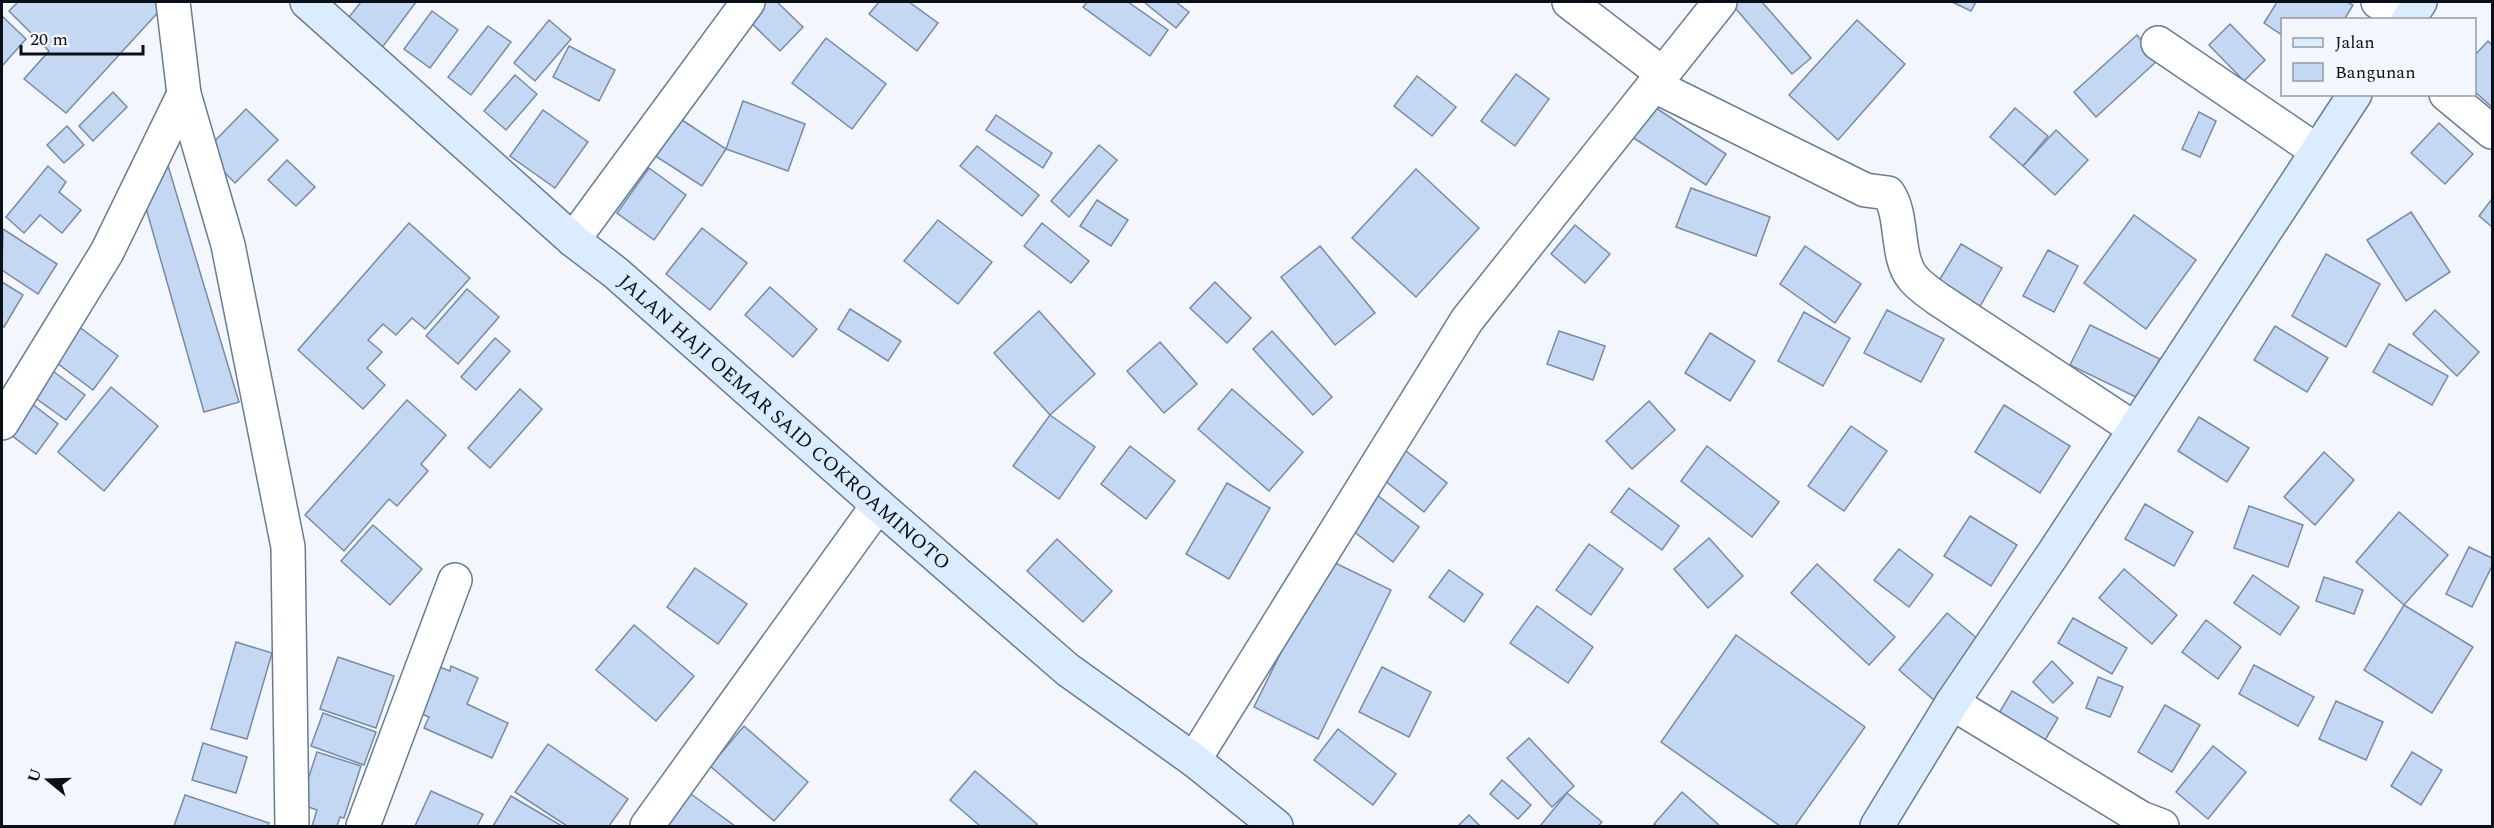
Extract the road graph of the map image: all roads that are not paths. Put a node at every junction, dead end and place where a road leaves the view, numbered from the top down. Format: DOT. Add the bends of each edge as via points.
graph roads {
  1 [pos="172,2"];
  2 [pos="307,2"];
  3 [pos="748,2"];
  4 [pos="1569,2"];
  5 [pos="1720,2"];
  6 [pos="2378,2"];
  7 [pos="2420,2"];
  8 [pos="2404,18"];
  9 [pos="2408,18"];
  10 [pos="2158,43"];
  11 [pos="1659,80"];
  12 [pos="184,94"];
  13 [pos="2354,96"];
  14 [pos="2448,96"];
  15 [pos="2493,132"];
  16 [pos="2317,151"];
  17 [pos="573,240"];
  18 [pos="2,423"];
  19 [pos="2135,429"];
  20 [pos="878,506"];
  21 [pos="455,580"];
  22 [pos="1952,703"];
  23 [pos="1194,760"];
  24 [pos="292,826"];
  25 [pos="363,826"];
  26 [pos="647,826"];
  27 [pos="1276,826"];
  28 [pos="1877,826"];
  29 [pos="2162,826"];
  1 -- 12 [label="street"];
  2 -- 17 [label="main road, JALAN HAJI OEMAR SAID COKROAMINOTO"];
  3 -- 17 [label="street"];
  4 -- 11 [label="street"];
  5 -- 11 [label="street"];
  6 -- 8 [label="street"];
  7 -- 9 [label="main road"];
  10 -- 16 [label="street"];
  11 -- 19 [label="street" via="1865,190 1888,193 1912,278 1938,300"];
  11 -- 23 [label="street" via="1467,320"];
  12 -- 18 [label="street" via="106,252"];
  12 -- 24 [label="street" via="228,245 288,547"];
  13 -- 16 [label="main road"];
  14 -- 15 [label="street"];
  16 -- 19 [label="main road"];
  17 -- 20 [label="main road, JALAN HAJI OEMAR SAID COKROAMINOTO" via="616,273"];
  19 -- 22 [label="main road"];
  20 -- 23 [label="main road, JALAN HAJI OEMAR SAID COKROAMINOTO" via="1068,670"];
  20 -- 26 [label="street"];
  21 -- 25 [label="street"];
  22 -- 28 [label="main road"];
  22 -- 29 [label="street" via="2141,818"];
  23 -- 27 [label="main road, JALAN HAJI OEMAR SAID COKROAMINOTO"];
}
